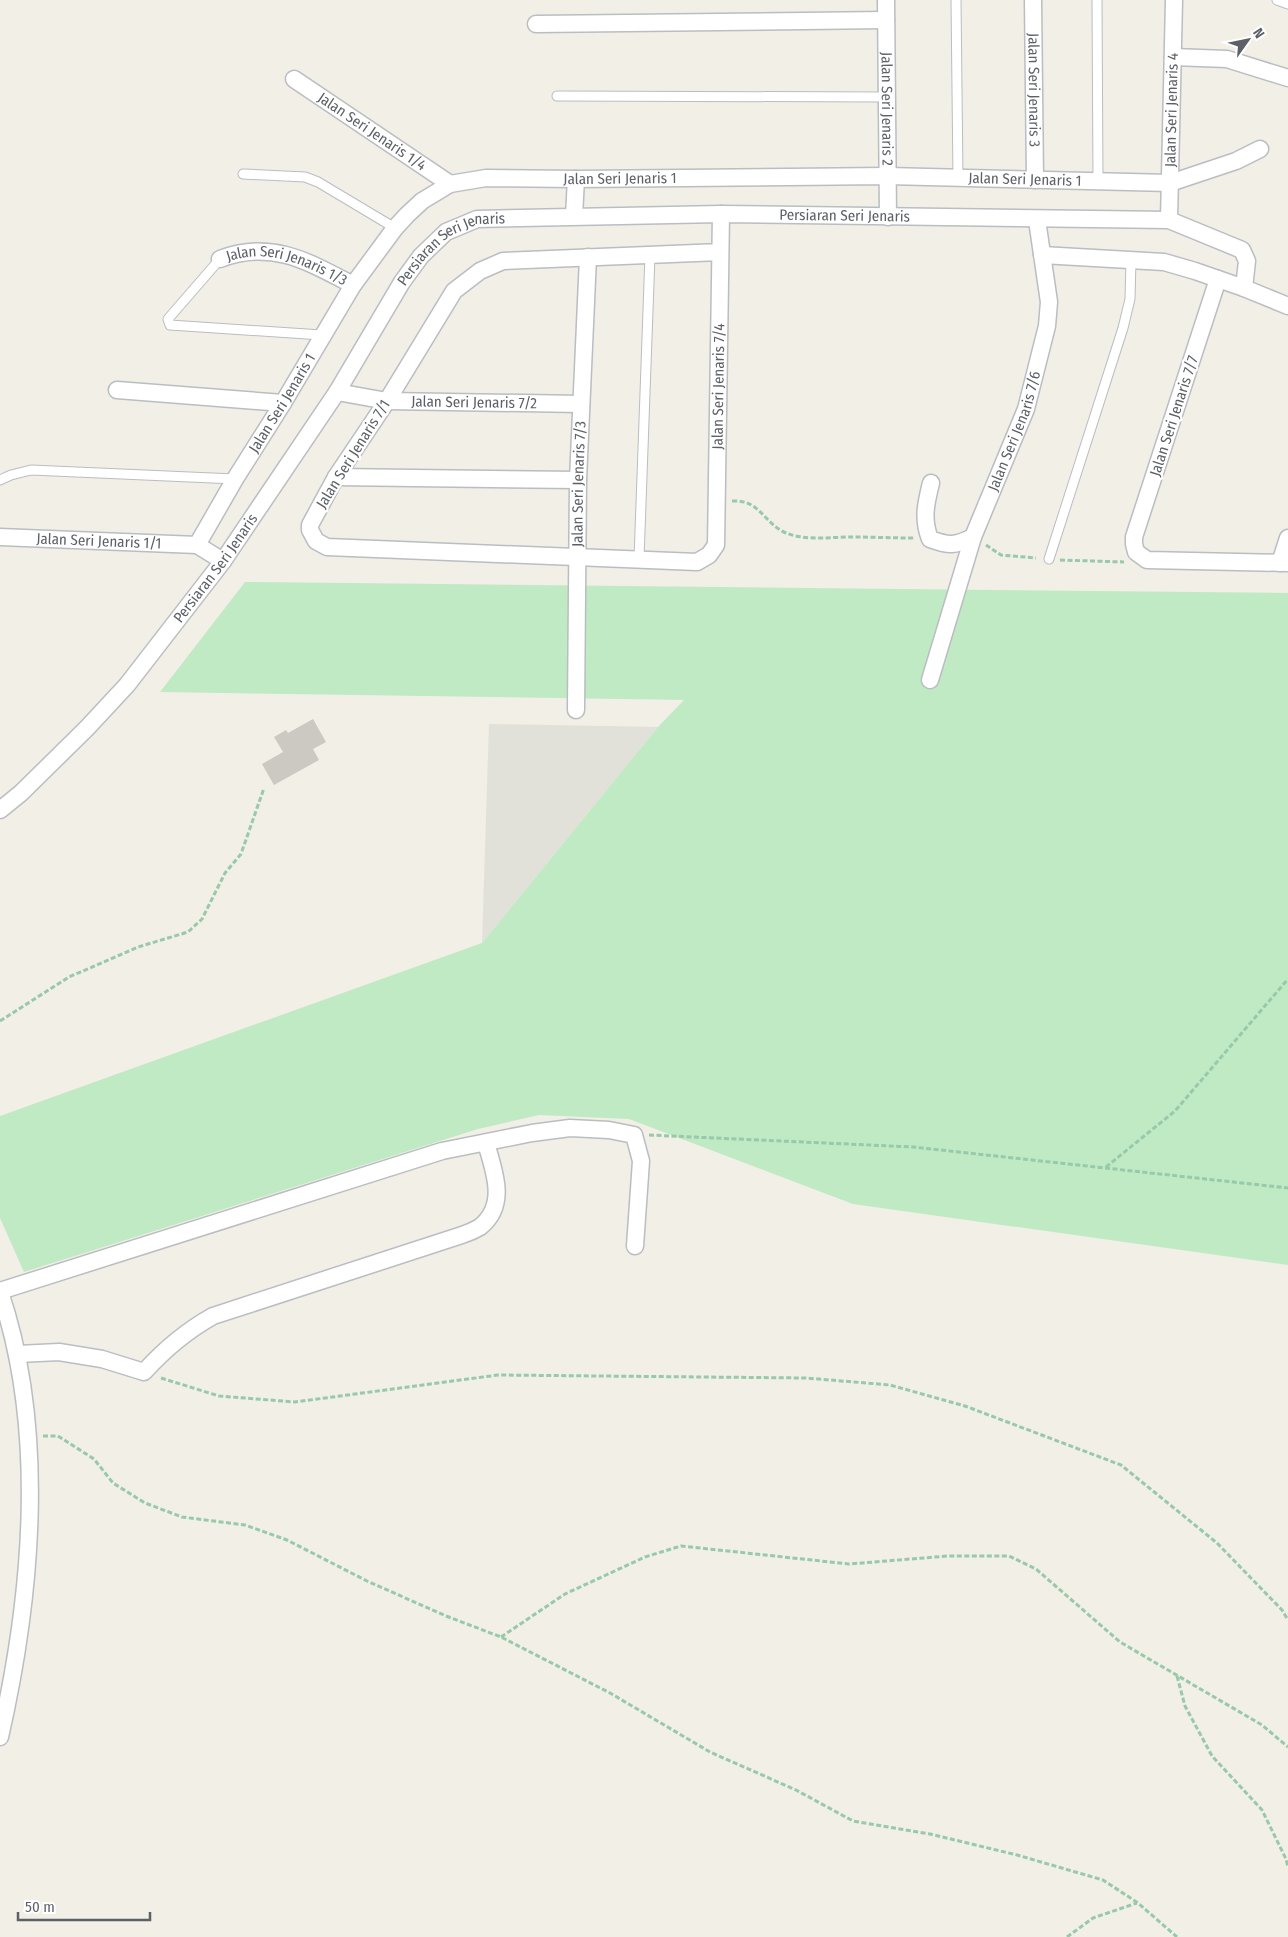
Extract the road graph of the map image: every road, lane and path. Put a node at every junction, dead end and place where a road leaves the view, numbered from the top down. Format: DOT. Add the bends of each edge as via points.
graph roads {
  1 [pos="886,0"];
  2 [pos="956,0"];
  3 [pos="1033,0"];
  4 [pos="1097,0"];
  5 [pos="1174,0"];
  6 [pos="1277,0"];
  7 [pos="1288,4"];
  8 [pos="886,20"];
  9 [pos="536,24"];
  10 [pos="1173,57"];
  11 [pos="1288,78"];
  12 [pos="294,79"];
  13 [pos="558,96"];
  14 [pos="887,97"];
  15 [pos="1260,149"];
  16 [pos="243,174"];
  17 [pos="888,176"];
  18 [pos="958,178"];
  19 [pos="576,180"];
  20 [pos="1035,180"];
  21 [pos="1098,181"];
  22 [pos="1170,183"];
  23 [pos="450,184"];
  24 [pos="721,214"];
  25 [pos="574,216"];
  26 [pos="888,217"];
  27 [pos="1037,220"];
  28 [pos="1169,220"];
  29 [pos="395,228"];
  30 [pos="720,252"];
  31 [pos="650,255"];
  32 [pos="1042,255"];
  33 [pos="588,257"];
  34 [pos="220,258"];
  35 [pos="1131,260"];
  36 [pos="1218,279"];
  37 [pos="353,285"];
  38 [pos="1244,288"];
  39 [pos="1288,306"];
  40 [pos="322,335"];
  41 [pos="117,390"];
  42 [pos="337,392"];
  43 [pos="387,401"];
  44 [pos="284,403"];
  45 [pos="582,404"];
  46 [pos="336,477"];
  47 [pos="235,479"];
  48 [pos="0,480"];
  49 [pos="578,480"];
  50 [pos="931,483"];
  51 [pos="716,502"];
  52 [pos="0,537"];
  53 [pos="973,537"];
  54 [pos="1288,538"];
  55 [pos="930,539"];
  56 [pos="197,545"];
  57 [pos="578,556"];
  58 [pos="709,556"];
  59 [pos="639,559"];
  60 [pos="1049,559"];
  61 [pos="223,561"];
  62 [pos="1284,563"];
  63 [pos="930,680"];
  64 [pos="576,710"];
  65 [pos="264,788"];
  66 [pos="0,810"];
  67 [pos="1288,979"];
  68 [pos="0,1021"];
  69 [pos="634,1135"];
  70 [pos="486,1143"];
  71 [pos="1105,1167"];
  72 [pos="1288,1188"];
  73 [pos="636,1246"];
  74 [pos="0,1291"];
  75 [pos="18,1354"];
  76 [pos="144,1372"];
  77 [pos="27,1437"];
  78 [pos="1288,1620"];
  79 [pos="502,1637"];
  80 [pos="1177,1675"];
  81 [pos="0,1737"];
  82 [pos="1288,1747"];
  83 [pos="1288,1867"];
  84 [pos="1138,1903"];
  85 [pos="1067,1937"];
  86 [pos="1177,1937"];
  1 -- 8 [label="street, Jalan Seri Jenaris 2"];
  2 -- 18 [label="lane"];
  3 -- 20 [label="street, Jalan Seri Jenaris 3"];
  4 -- 21 [label="lane"];
  5 -- 10 [label="street, Jalan Seri Jenaris 4"];
  6 -- 7 [label="lane"];
  8 -- 9 [label="street"];
  8 -- 14 [label="street, Jalan Seri Jenaris 2"];
  10 -- 11 [label="street" via="1227,59"];
  10 -- 22 [label="street, Jalan Seri Jenaris 4"];
  12 -- 23 [label="street, Jalan Seri Jenaris 1/4"];
  13 -- 14 [label="lane"];
  14 -- 17 [label="street, Jalan Seri Jenaris 2"];
  15 -- 22 [label="street, Jalan Seri Jenaris 1" via="1236,161"];
  16 -- 29 [label="lane" via="305,176"];
  17 -- 18 [label="street, Jalan Seri Jenaris 1"];
  17 -- 19 [label="street, Jalan Seri Jenaris 1"];
  17 -- 26 [label="street, Jalan Seri Jenaris 2"];
  18 -- 20 [label="street, Jalan Seri Jenaris 1"];
  19 -- 23 [label="street, Jalan Seri Jenaris 1" via="486,178"];
  19 -- 25 [label="street"];
  20 -- 21 [label="street, Jalan Seri Jenaris 1"];
  21 -- 22 [label="street, Jalan Seri Jenaris 1"];
  22 -- 28 [label="street, Jalan Seri Jenaris 4"];
  23 -- 29 [label="street, Jalan Seri Jenaris 1" via="422,201"];
  24 -- 25 [label="street, Persiaran Seri Jenaris"];
  24 -- 26 [label="street, Persiaran Seri Jenaris"];
  24 -- 30 [label="street, Jalan Seri Jenaris 7/4"];
  25 -- 42 [label="street, Persiaran Seri Jenaris" via="477,219 446,232 421,256 402,282"];
  26 -- 27 [label="street, Persiaran Seri Jenaris"];
  27 -- 28 [label="street, Persiaran Seri Jenaris"];
  27 -- 32 [label="street, Jalan Seri Jenaris 7/6"];
  28 -- 38 [label="street" via="1242,250 1247,261"];
  29 -- 37 [label="street, Jalan Seri Jenaris 1"];
  30 -- 31 [label="street, Jalan Seri Jenaris 7/1"];
  30 -- 51 [label="street, Jalan Seri Jenaris 7/4"];
  31 -- 33 [label="street, Jalan Seri Jenaris 7/1"];
  31 -- 59 [label="lane"];
  32 -- 35 [label="street"];
  32 -- 53 [label="street, Jalan Seri Jenaris 7/6" via="1049,302 1041,354 1026,410"];
  33 -- 43 [label="street, Jalan Seri Jenaris 7/1" via="503,260 480,271 454,291"];
  33 -- 45 [label="street, Jalan Seri Jenaris 7/3"];
  34 -- 37 [label="street, Jalan Seri Jenaris 1/3" via="256,250 275,252 311,263"];
  34 -- 40 [label="lane" via="168,319 170,326"];
  35 -- 36 [label="street" via="1164,262"];
  35 -- 60 [label="lane" via="1130,299 1124,328"];
  36 -- 38 [label="street"];
  36 -- 62 [label="street, Jalan Seri Jenaris 7/7" via="1134,544 1136,552 1147,560"];
  37 -- 40 [label="street, Jalan Seri Jenaris 1"];
  38 -- 39 [label="street"];
  40 -- 44 [label="street, Jalan Seri Jenaris 1"];
  41 -- 44 [label="street"];
  42 -- 43 [label="street, Jalan Seri Jenaris 7/2"];
  42 -- 61 [label="street, Persiaran Seri Jenaris"];
  43 -- 45 [label="street, Jalan Seri Jenaris 7/2"];
  43 -- 46 [label="street, Jalan Seri Jenaris 7/1"];
  44 -- 47 [label="street, Jalan Seri Jenaris 1"];
  45 -- 49 [label="street, Jalan Seri Jenaris 7/3"];
  46 -- 49 [label="street"];
  46 -- 57 [label="street, Jalan Seri Jenaris 7/1" via="310,525 316,541 327,548"];
  47 -- 48 [label="lane" via="31,470"];
  47 -- 56 [label="street, Jalan Seri Jenaris 1"];
  49 -- 57 [label="street, Jalan Seri Jenaris 7/3"];
  50 -- 55 [label="street" via="925,516"];
  51 -- 55 [label="path" via="742,500 758,508 786,533 810,537"];
  51 -- 58 [label="street, Jalan Seri Jenaris 7/4" via="716,545"];
  52 -- 56 [label="street, Jalan Seri Jenaris 1/1"];
  53 -- 55 [label="street" via="959,544"];
  53 -- 63 [label="street, Jalan Seri Jenaris 7/6"];
  54 -- 62 [label="street"];
  56 -- 61 [label="street"];
  57 -- 59 [label="street, Jalan Seri Jenaris 7/1"];
  57 -- 64 [label="street, Jalan Seri Jenaris 7/3"];
  58 -- 59 [label="street, Jalan Seri Jenaris 7/1" via="696,562"];
  61 -- 66 [label="street, Persiaran Seri Jenaris" via="127,684 74,741"];
  65 -- 68 [label="path" via="241,854 225,873 202,919 188,932 138,947 68,977"];
  67 -- 71 [label="path" via="1175,1112"];
  69 -- 70 [label="street" via="570,1128"];
  69 -- 71 [label="path" via="913,1147"];
  69 -- 73 [label="street" via="641,1161"];
  70 -- 74 [label="street" via="442,1151"];
  70 -- 76 [label="street" via="497,1183 497,1199 492,1214 480,1227 213,1316 154,1360"];
  71 -- 72 [label="path"];
  74 -- 75 [label="street"];
  75 -- 76 [label="street" via="59,1352 102,1359"];
  75 -- 77 [label="street"];
  76 -- 78 [label="path" via="219,1396 295,1402 498,1375 806,1378 890,1385 966,1406 1121,1465 1217,1543"];
  77 -- 79 [label="path" via="58,1436 94,1459 113,1483 145,1503 182,1517 245,1525 287,1540 367,1581"];
  77 -- 81 [label="street" via="30,1501 22,1618"];
  79 -- 80 [label="path" via="565,1594 645,1557 681,1546 849,1564 948,1556 1009,1556 1036,1569 1120,1642"];
  79 -- 84 [label="path" via="610,1693 710,1752 796,1790 853,1821 930,1834 1017,1855 1103,1880"];
  80 -- 82 [label="path" via="1262,1725"];
  80 -- 83 [label="path" via="1185,1706 1212,1756 1262,1810"];
  84 -- 85 [label="path" via="1093,1918"];
  84 -- 86 [label="path"];
}
